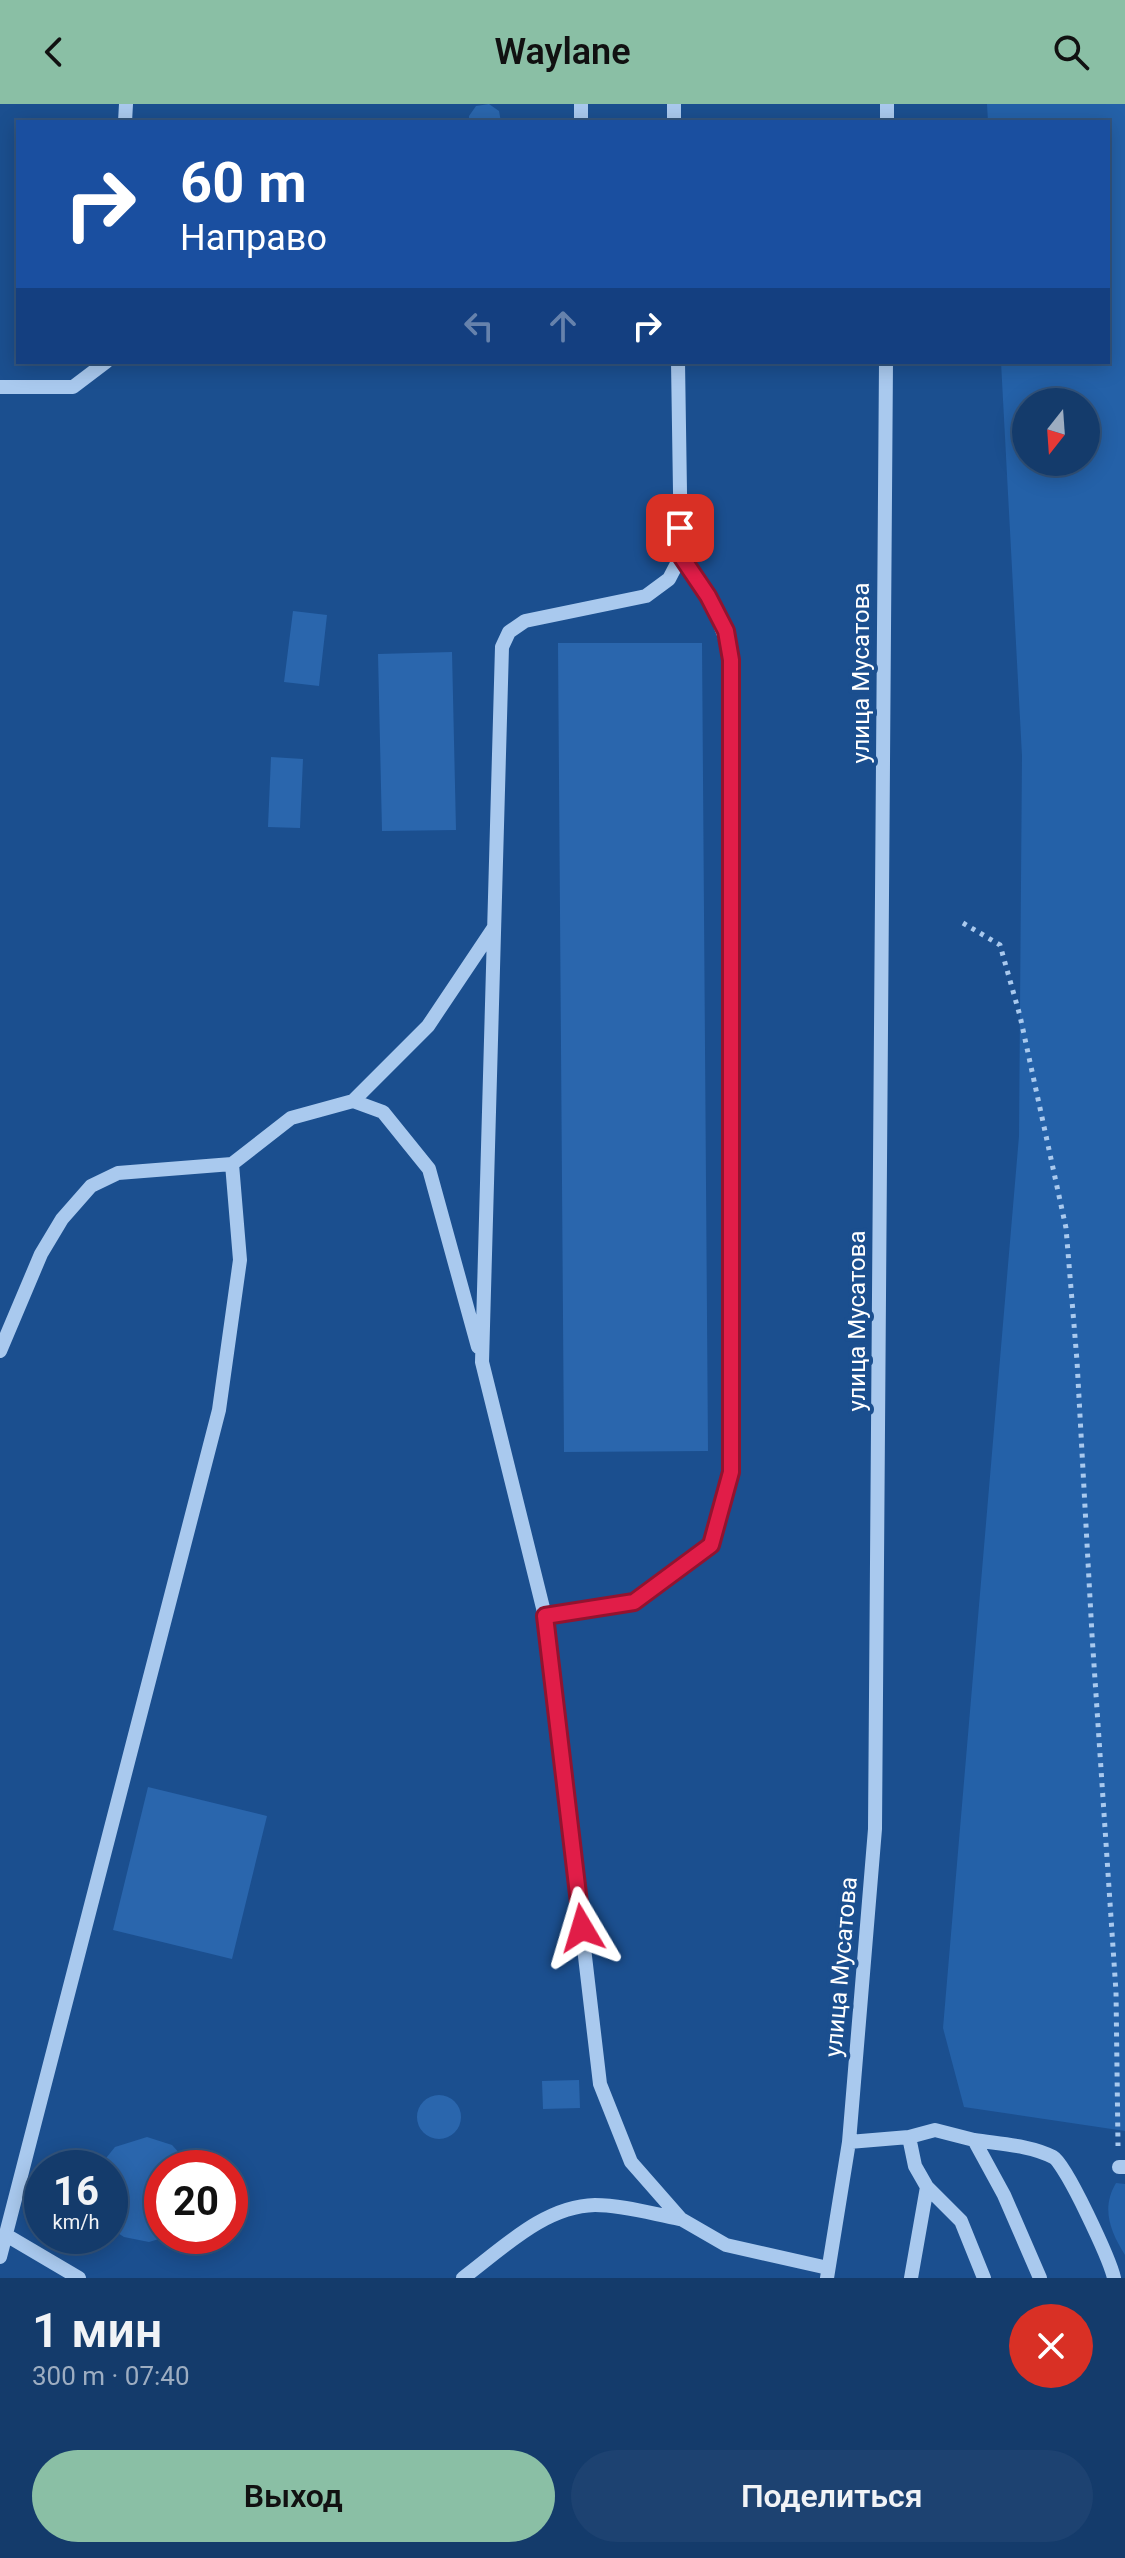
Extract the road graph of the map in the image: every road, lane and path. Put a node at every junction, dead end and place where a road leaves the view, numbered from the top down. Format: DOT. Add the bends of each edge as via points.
graph roads {
  1 [pos="103,364"];
  2 [pos="678,364"];
  3 [pos="886,364"];
  4 [pos="0,387"];
  5 [pos="681,556"];
  6 [pos="963,923"];
  7 [pos="493,929"];
  8 [pos="353,1101"];
  9 [pos="232,1164"];
  10 [pos="0,1351"];
  11 [pos="482,1362"];
  12 [pos="545,1616"];
  13 [pos="909,2137"];
  14 [pos="974,2140"];
  15 [pos="849,2142"];
  16 [pos="1122,2167"];
  17 [pos="927,2187"];
  18 [pos="681,2219"];
  19 [pos="6,2235"];
  20 [pos="0,2257"];
  21 [pos="827,2273"];
  22 [pos="79,2278"];
  23 [pos="463,2278"];
  24 [pos="911,2278"];
  25 [pos="984,2278"];
  26 [pos="1040,2278"];
  27 [pos="1114,2278"];
  1 -- 4 [label="street" via="73,387"];
  2 -- 5 [label="street"];
  3 -- 15 [label="street, улица Мусатова" via="875,1829"];
  5 -- 7 [label="street" via="669,579 646,596 525,621 509,632 502,647"];
  5 -- 12 [label="street" via="726,631 731,660 731,1472 711,1545 634,1602"];
  6 -- 16 [label="path" via="1000,945 1066,1228 1116,1992"];
  7 -- 8 [label="street" via="428,1026"];
  7 -- 11 [label="street"];
  8 -- 9 [label="street" via="291,1118"];
  8 -- 11 [label="street" via="383,1112 429,1169"];
  9 -- 10 [label="street" via="118,1173 91,1186 41,1254"];
  9 -- 19 [label="street" via="240,1260 219,1410"];
  11 -- 12 [label="street"];
  12 -- 18 [label="street" via="600,2084 631,2162"];
  13 -- 14 [label="street" via="935,2130"];
  13 -- 15 [label="street"];
  13 -- 17 [label="street" via="915,2166"];
  14 -- 26 [label="street"];
  14 -- 27 [label="street" via="1057,2158"];
  15 -- 21 [label="street, улица Мусатова"];
  17 -- 24 [label="street"];
  17 -- 25 [label="street" via="961,2221"];
  18 -- 21 [label="street" via="726,2245"];
  18 -- 23 [label="street" via="597,2205 570,2209 541,2220"];
  19 -- 20 [label="street"];
  19 -- 22 [label="street"];
}
